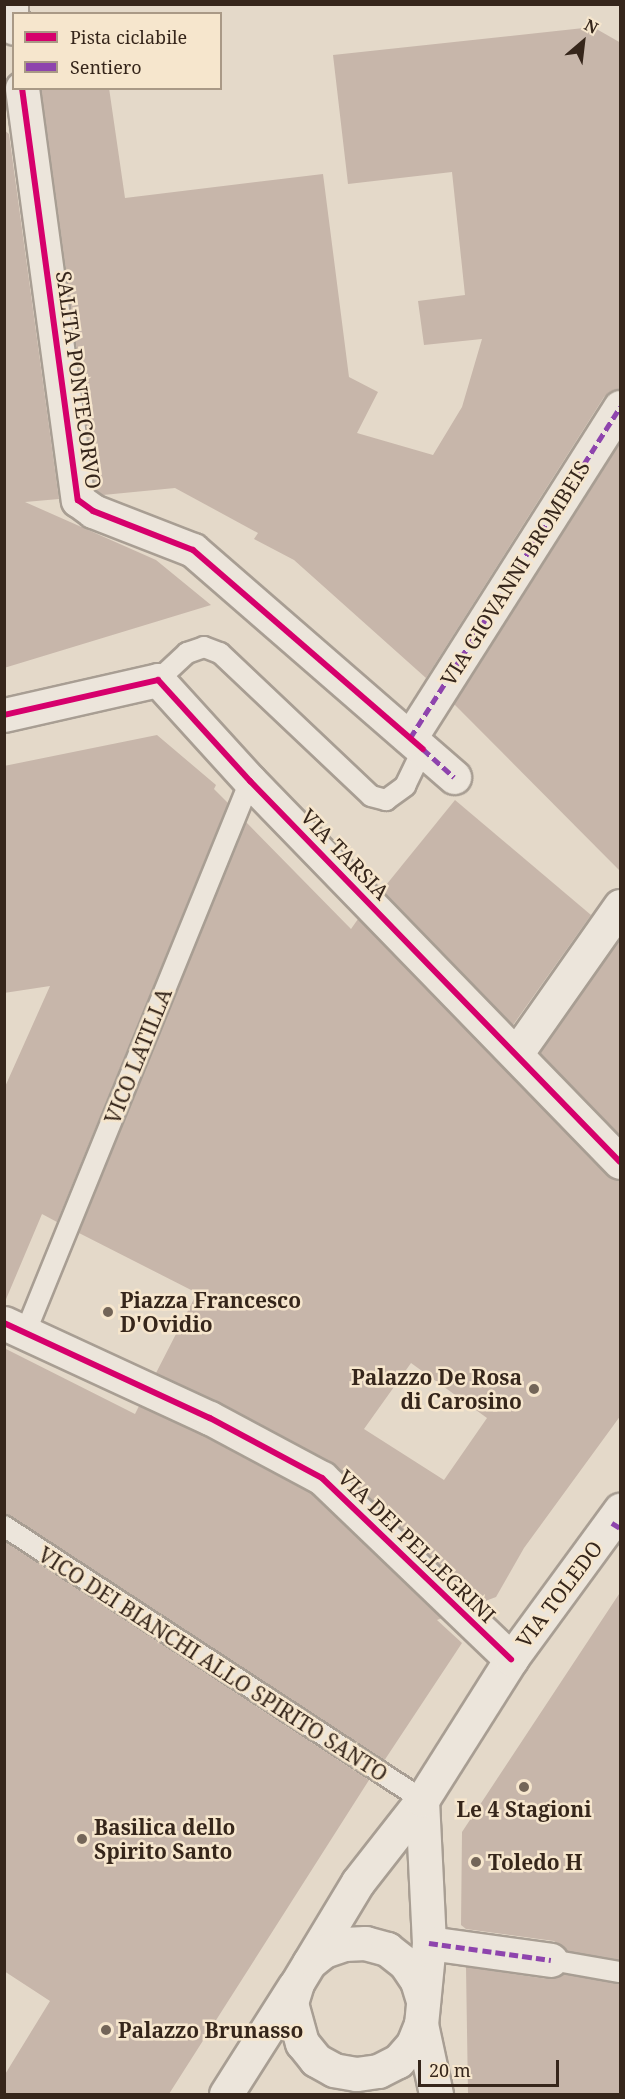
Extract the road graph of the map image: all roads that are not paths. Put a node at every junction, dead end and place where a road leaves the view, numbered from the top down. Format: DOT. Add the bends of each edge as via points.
graph roads {
  1 [pos="22,90"];
  2 [pos="621,407"];
  3 [pos="158,680"];
  4 [pos="4,715"];
  5 [pos="416,744"];
  6 [pos="454,777"];
  7 [pos="250,781"];
  8 [pos="621,906"];
  9 [pos="516,1054"];
  10 [pos="621,1162"];
  11 [pos="15,1327"];
  12 [pos="618,1520"];
  13 [pos="4,1526"];
  14 [pos="511,1659"];
  15 [pos="422,1800"];
  16 [pos="429,1943"];
  17 [pos="551,1960"];
  18 [pos="621,1972"];
  19 [pos="302,1974"];
  20 [pos="422,2013"];
  21 [pos="226,2094"];
  22 [pos="436,2094"];
  1 -- 5 [label="street, SALITA PONTECORVO" via="78,500 93,512 193,550"];
  2 -- 5 [label="street, VIA GIOVANNI BROMBEIS"];
  3 -- 4 [label="street"];
  3 -- 5 [label="lane" via="187,653 204,647 220,653 371,796 386,800 405,786"];
  3 -- 7 [label="street, VIA TARSIA"];
  5 -- 6 [label="street, SALITA PONTECORVO"];
  7 -- 9 [label="street, VIA TARSIA"];
  7 -- 11 [label="lane, VICO LATILLA"];
  8 -- 9 [label="street"];
  9 -- 10 [label="street, VIA TARSIA"];
  11 -- 14 [label="street, VIA DEI PELLEGRINI" via="210,1418 322,1478"];
  12 -- 14 [label="street, VIA TOLEDO"];
  13 -- 15 [label="lane, VICO DEI BIANCHI ALLO SPIRITO SANTO"];
  14 -- 15 [label="street, VIA TOLEDO"];
  15 -- 16 [label="street"];
  15 -- 19 [label="street, VIA TOLEDO" via="358,1882"];
  16 -- 17 [label="street"];
  16 -- 20 [label="street"];
  17 -- 18 [label="lane"];
  19 -- 20 [label="street" via="324,1951 344,1944 365,1943 387,1950 405,1963 417,1981"];
  19 -- 20 [label="street" via="291,2003 302,2043 316,2060 334,2070 356,2074 378,2071 398,2061 412,2044"];
  19 -- 21 [label="street"];
  20 -- 22 [label="street"];
}
